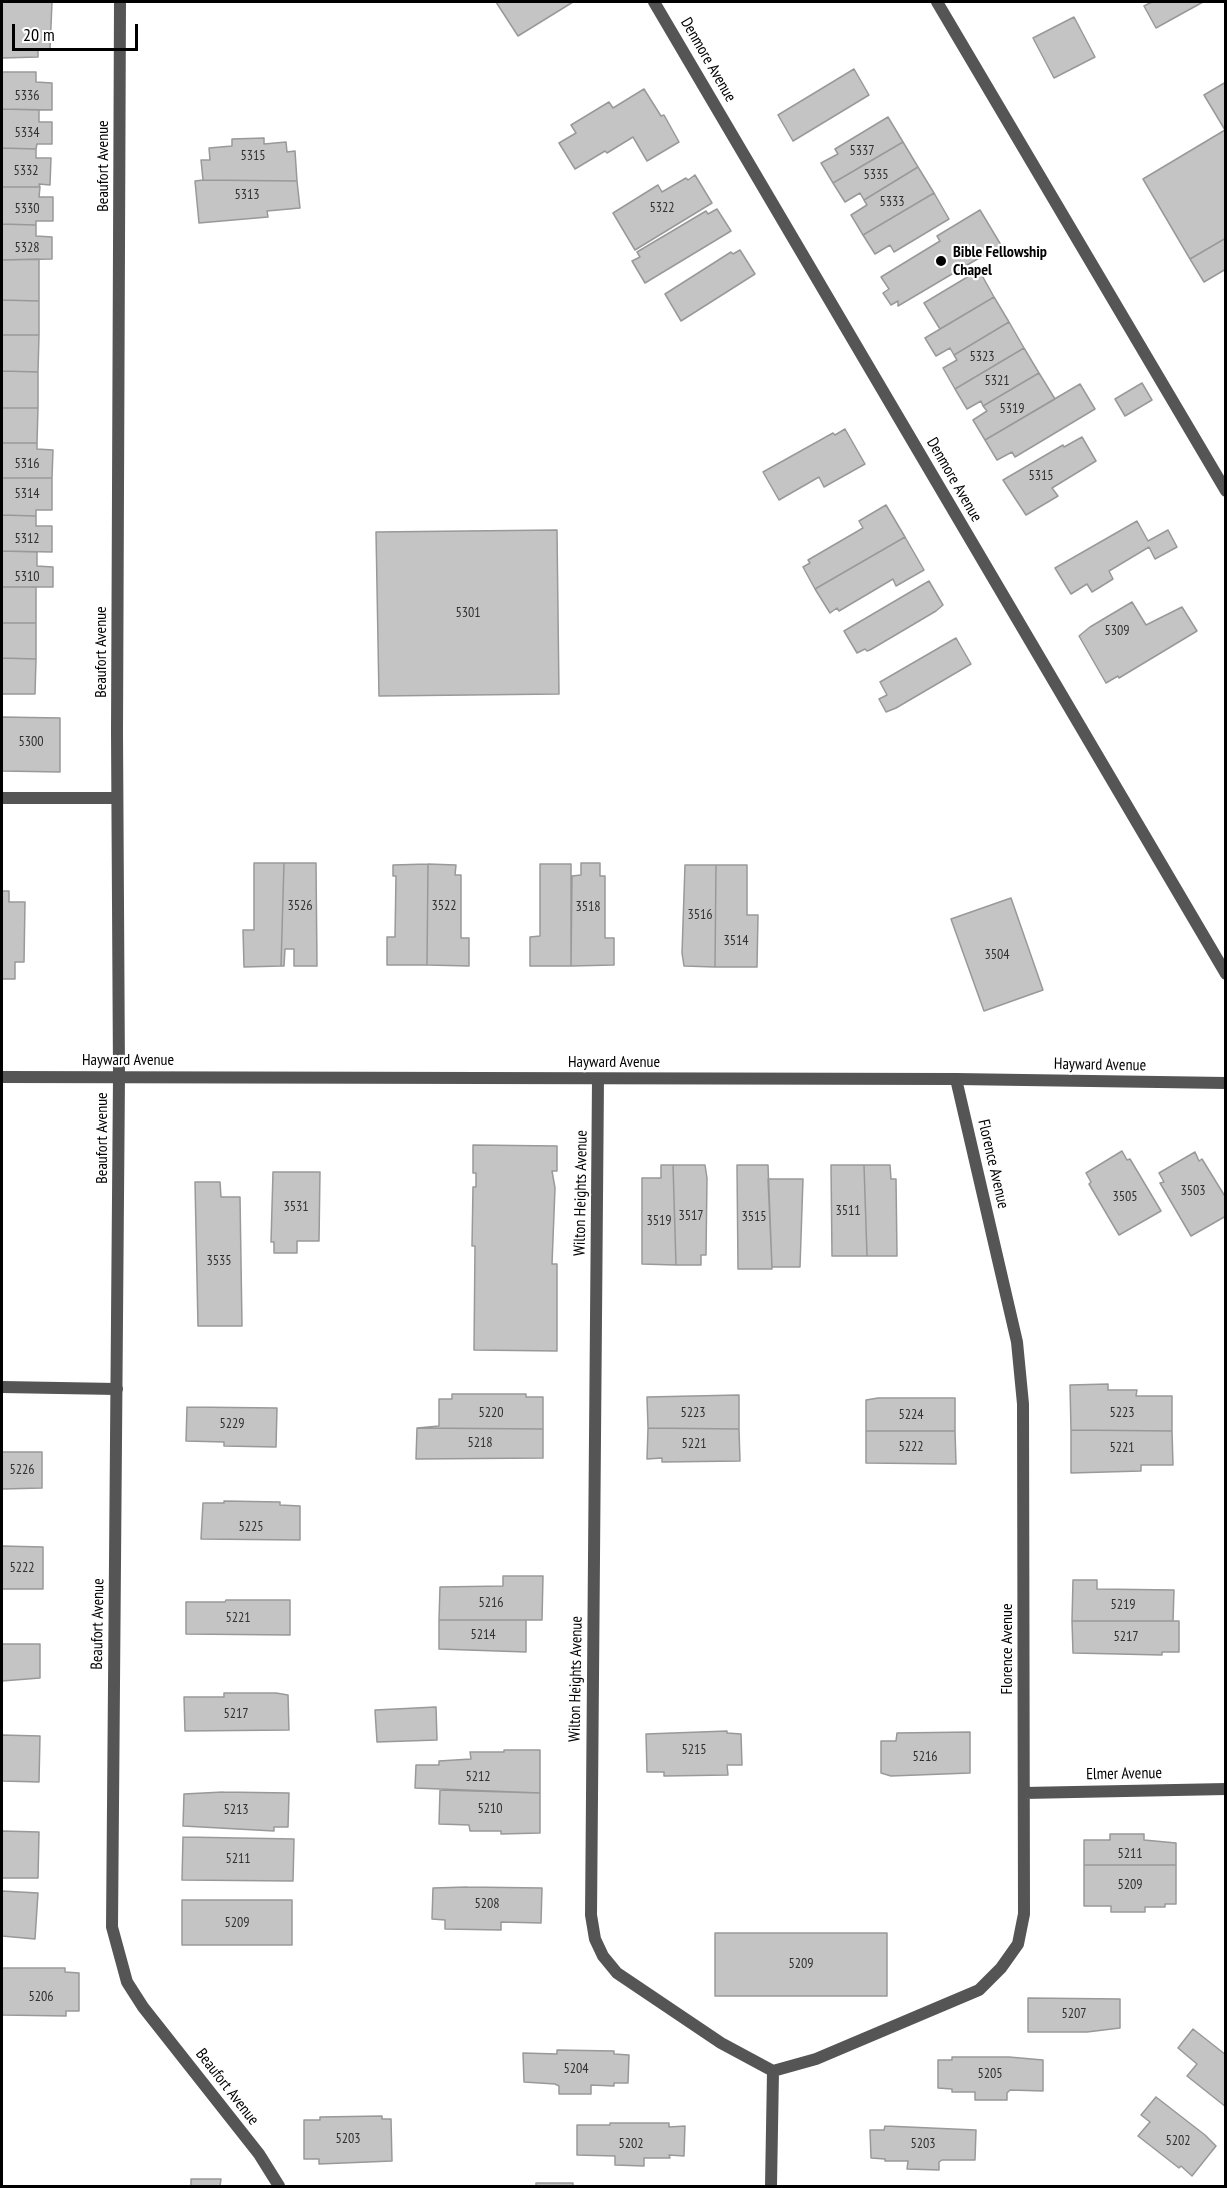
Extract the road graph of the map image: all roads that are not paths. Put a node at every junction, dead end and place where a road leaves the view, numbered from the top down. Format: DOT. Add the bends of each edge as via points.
graph roads {
  1 [pos="120,2"];
  2 [pos="657,2"];
  3 [pos="937,2"];
  4 [pos="1226,491"];
  5 [pos="2,798"];
  6 [pos="117,798"];
  7 [pos="1226,974"];
  8 [pos="119,1076"];
  9 [pos="2,1077"];
  10 [pos="598,1079"];
  11 [pos="956,1079"];
  12 [pos="1226,1083"];
  13 [pos="2,1387"];
  14 [pos="117,1389"];
  15 [pos="1226,1789"];
  16 [pos="1024,1793"];
  17 [pos="773,2071"];
  18 [pos="279,2187"];
  19 [pos="771,2187"];
  1 -- 6 [label="street, Beaufort Avenue"];
  2 -- 7 [label="street, Denmore Avenue"];
  3 -- 4 [label="street"];
  5 -- 6 [label="street"];
  6 -- 8 [label="street, Beaufort Avenue"];
  8 -- 9 [label="street, Hayward Avenue"];
  8 -- 10 [label="street, Hayward Avenue"];
  8 -- 14 [label="street, Beaufort Avenue"];
  10 -- 11 [label="street, Hayward Avenue"];
  10 -- 17 [label="street, Wilton Heights Avenue" via="591,1915 595,1939 617,1973 721,2043"];
  11 -- 12 [label="street, Hayward Avenue"];
  11 -- 16 [label="street, Florence Avenue" via="1017,1342 1021,1383"];
  13 -- 14 [label="street"];
  14 -- 18 [label="street, Beaufort Avenue" via="112,1927 127,1982 143,2007 260,2154"];
  15 -- 16 [label="street, Elmer Avenue"];
  16 -- 17 [label="street, Florence Avenue" via="1024,1914 1018,1944 1001,1968 979,1990 816,2059"];
  17 -- 19 [label="street"];
}
